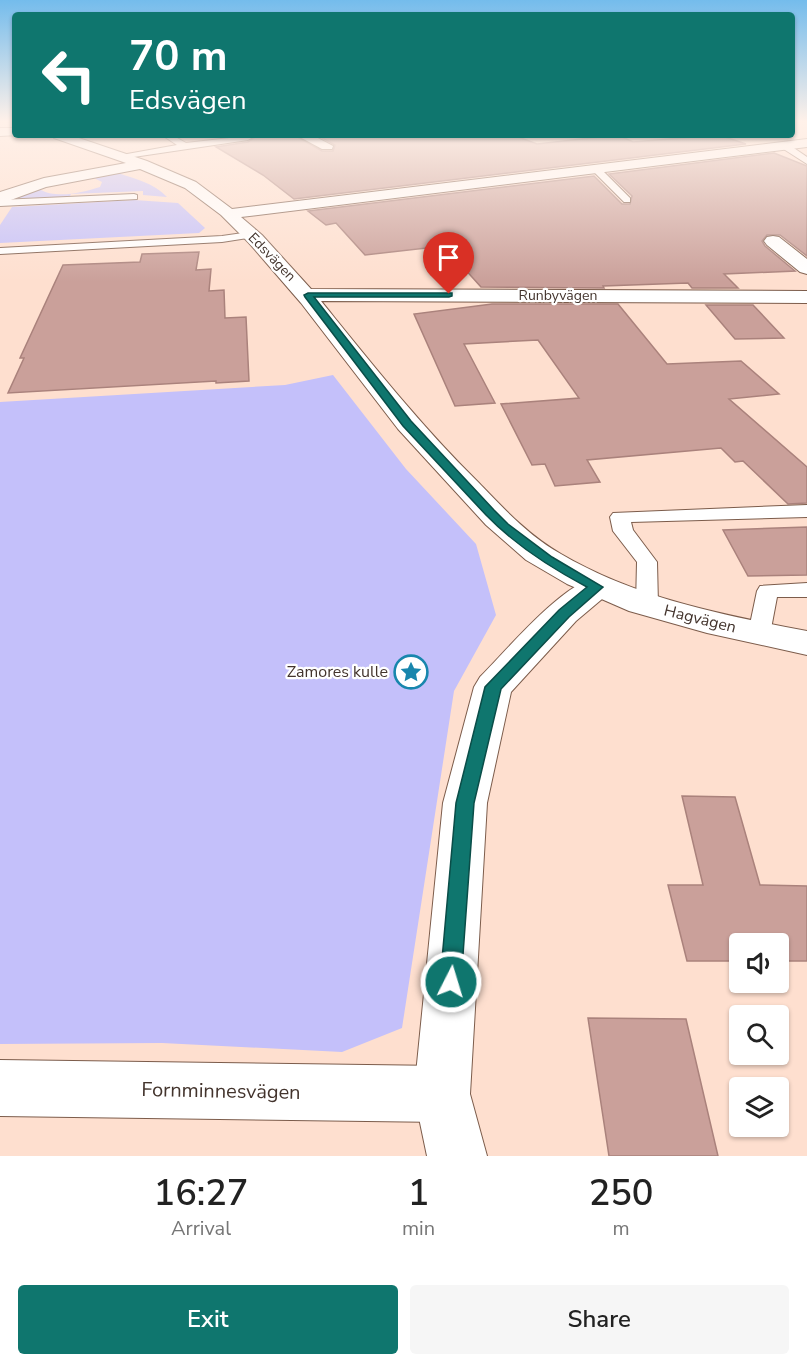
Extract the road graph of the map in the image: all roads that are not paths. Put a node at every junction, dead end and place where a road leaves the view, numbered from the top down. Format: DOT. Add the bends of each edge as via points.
graph roads {
  1 [pos="93,174"];
  2 [pos="165,174"];
  3 [pos="556,174"];
  4 [pos="601,174"];
  5 [pos="134,197"];
  6 [pos="627,200"];
  7 [pos="0,201"];
  8 [pos="228,214"];
  9 [pos="250,235"];
  10 [pos="773,241"];
  11 [pos="0,251"];
  12 [pos="807,268"];
  13 [pos="308,295"];
  14 [pos="807,297"];
  15 [pos="807,511"];
  16 [pos="596,587"];
  17 [pos="807,590"];
  18 [pos="646,605"];
  19 [pos="759,634"];
  20 [pos="807,643"];
  21 [pos="0,1088"];
  22 [pos="442,1094"];
  23 [pos="457,1156"];
  1 -- 7 [label="street" via="23,188 3,195"];
  2 -- 8 [label="street, Edsvägen" via="192,186"];
  3 -- 8 [label="street"];
  4 -- 6 [label="lane"];
  5 -- 7 [label="lane"];
  8 -- 9 [label="street, Edsvägen"];
  9 -- 11 [label="lane" via="222,240"];
  9 -- 13 [label="street, Edsvägen"];
  10 -- 12 [label="street"];
  13 -- 14 [label="street, Runbyvägen"];
  13 -- 16 [label="street, Edsvägen" via="407,423 496,518 547,560"];
  15 -- 18 [label="lane" via="620,517 623,531 647,562"];
  16 -- 18 [label="street, Hagvägen"];
  16 -- 22 [label="street" via="564,613 493,687 465,803"];
  17 -- 19 [label="lane" via="768,591"];
  18 -- 19 [label="street, Hagvägen"];
  19 -- 20 [label="street, Hagvägen"];
  21 -- 22 [label="street, Fornminnesvägen"];
  22 -- 23 [label="street"];
}
